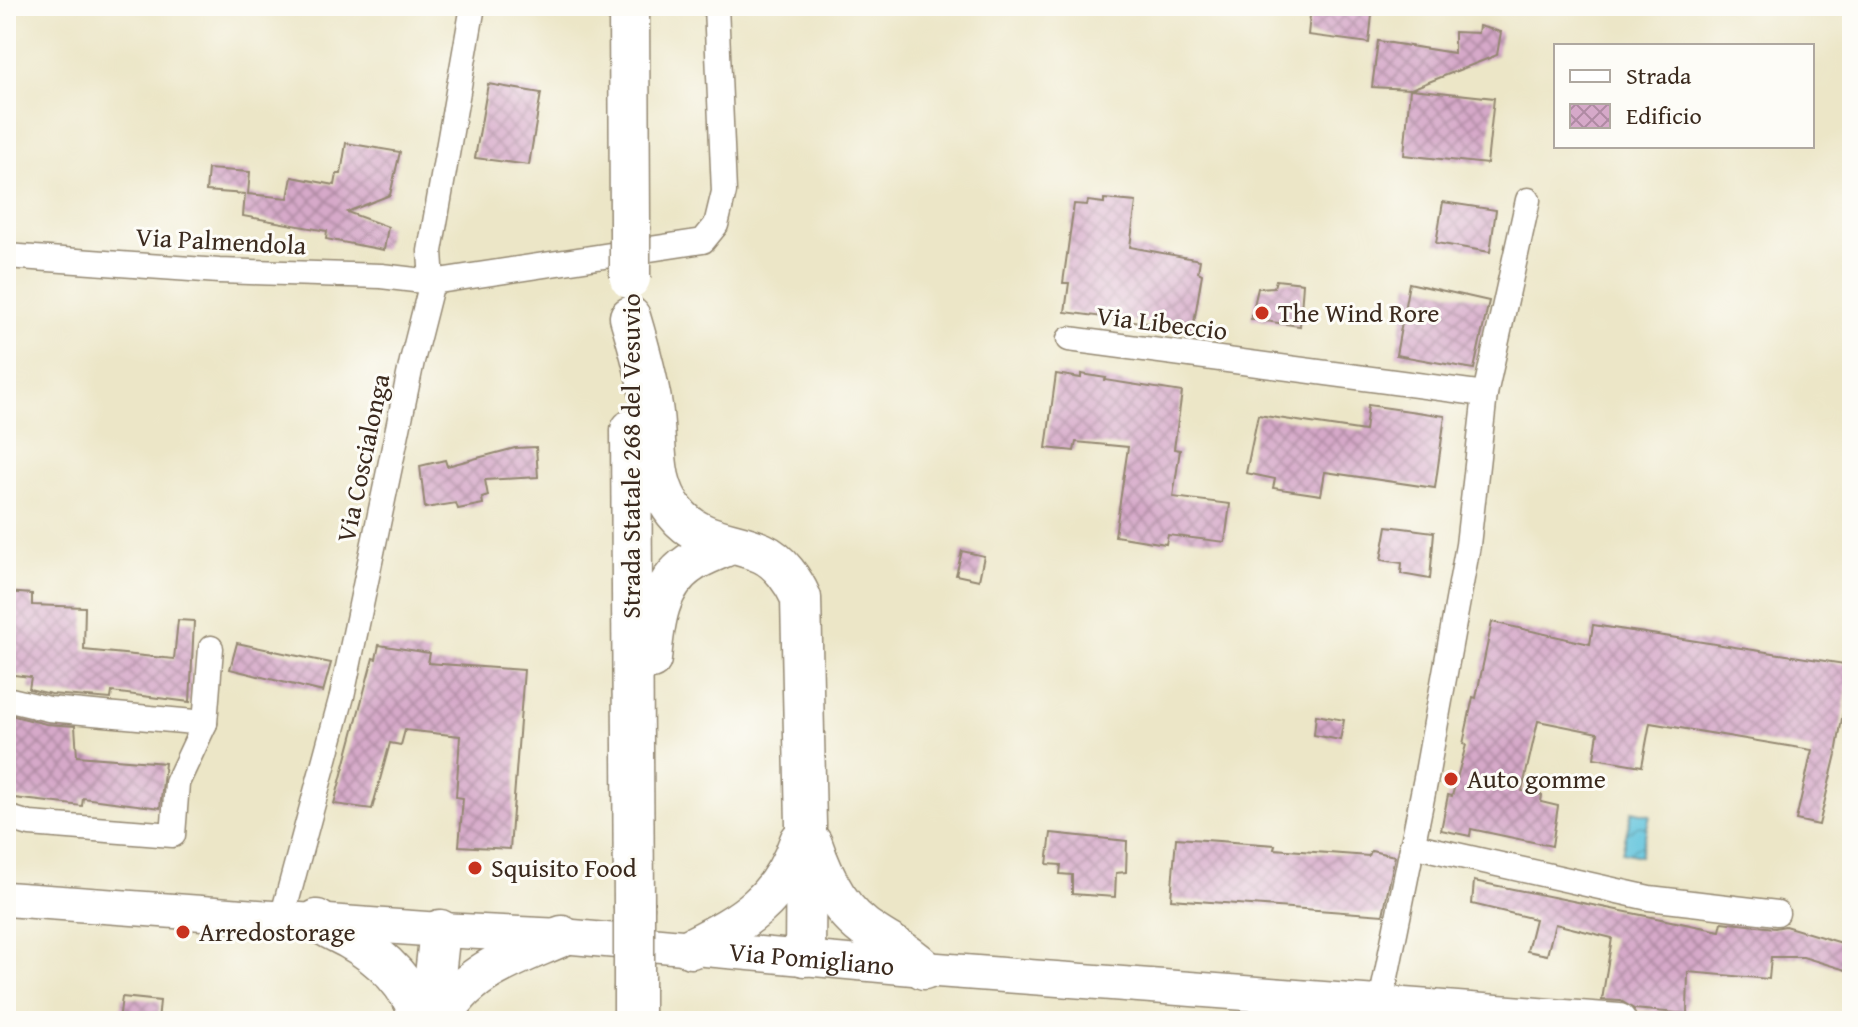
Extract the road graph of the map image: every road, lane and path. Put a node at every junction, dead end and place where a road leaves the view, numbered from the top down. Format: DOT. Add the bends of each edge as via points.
graph roads {
  1 [pos="473,6"];
  2 [pos="629,6"];
  3 [pos="716,6"];
  4 [pos="1528,200"];
  5 [pos="6,256"];
  6 [pos="432,282"];
  7 [pos="630,317"];
  8 [pos="1069,339"];
  9 [pos="1485,394"];
  10 [pos="728,545"];
  11 [pos="211,648"];
  12 [pos="6,699"];
  13 [pos="205,723"];
  14 [pos="633,806"];
  15 [pos="6,817"];
  16 [pos="806,825"];
  17 [pos="1412,845"];
  18 [pos="6,899"];
  19 [pos="1777,913"];
  20 [pos="300,919"];
  21 [pos="440,930"];
  22 [pos="562,936"];
  23 [pos="691,948"];
  24 [pos="805,956"];
  25 [pos="924,969"];
  26 [pos="1381,1002"];
  27 [pos="634,1005"];
  28 [pos="423,1021"];
  29 [pos="430,1021"];
  30 [pos="441,1021"];
  31 [pos="1619,1021"];
  1 -- 6 [label="street, Via Coscialonga" via="430,251"];
  2 -- 7 [label="highway, Strada Statale 268 del Vesuvio, bridge"];
  3 -- 6 [label="street, Via Palmendola" via="724,192 716,225 703,241"];
  4 -- 9 [label="street"];
  5 -- 6 [label="street, Via Palmendola"];
  6 -- 20 [label="street, Via Coscialonga" via="342,696"];
  7 -- 10 [label="highway" via="653,410 661,489 676,514 696,531"];
  7 -- 14 [label="highway, Strada Statale 268 del Vesuvio"];
  8 -- 9 [label="street, Via Libeccio"];
  9 -- 17 [label="street" via="1468,545"];
  10 -- 14 [label="highway" via="689,564 670,581 659,607"];
  10 -- 16 [label="highway" via="765,554 794,582 801,598"];
  11 -- 13 [label="street"];
  12 -- 13 [label="street" via="49,709"];
  13 -- 15 [label="street" via="177,783 173,835 30,824"];
  14 -- 27 [label="highway, Strada Statale 268 del Vesuvio, bridge"];
  16 -- 23 [label="highway" via="791,869 765,902"];
  16 -- 24 [label="highway"];
  16 -- 25 [label="highway" via="823,878 846,913 910,954"];
  17 -- 19 [label="street" via="1649,898"];
  17 -- 26 [label="street"];
  18 -- 20 [label="main road, Via Pomigliano"];
  20 -- 21 [label="main road, Via Pomigliano"];
  20 -- 28 [label="highway" via="341,934 382,960 408,989"];
  21 -- 22 [label="main road, Via Pomigliano"];
  21 -- 29 [label="highway"];
  22 -- 23 [label="main road, Via Pomigliano"];
  22 -- 30 [label="highway" via="489,968 459,993"];
  23 -- 24 [label="main road, Via Pomigliano"];
  24 -- 25 [label="main road, Via Pomigliano"];
  25 -- 26 [label="main road, Via Pomigliano"];
  26 -- 31 [label="main road, Via Pomigliano"];
}
